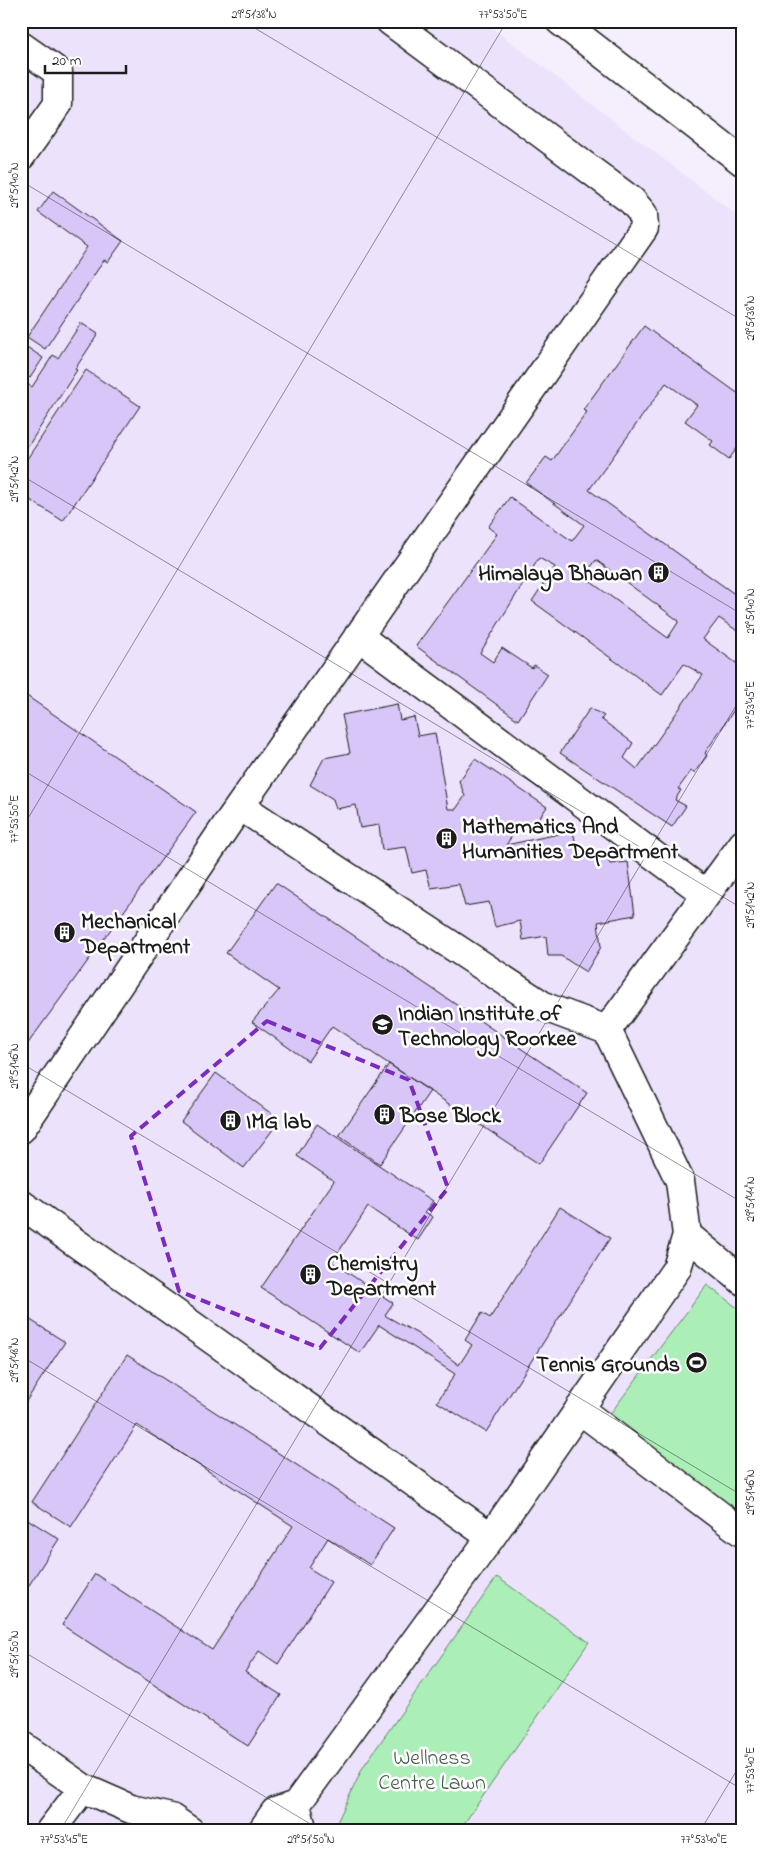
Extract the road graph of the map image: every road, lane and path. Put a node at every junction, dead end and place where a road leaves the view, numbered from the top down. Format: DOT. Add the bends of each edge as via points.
graph roads {
  1 [pos="390,21"];
  2 [pos="560,21"];
  3 [pos="21,46"];
  4 [pos="21,156"];
  5 [pos="743,162"];
  6 [pos="358,636"];
  7 [pos="240,806"];
  8 [pos="743,844"];
  9 [pos="706,894"];
  10 [pos="607,1030"];
  11 [pos="21,1129"];
  12 [pos="21,1204"];
  13 [pos="687,1235"];
  14 [pos="743,1281"];
  15 [pos="579,1409"];
  16 [pos="743,1533"];
  17 [pos="491,1537"];
  18 [pos="21,1745"];
  19 [pos="83,1788"];
  20 [pos="131,1808"];
  21 [pos="298,1818"];
  22 [pos="50,1831"];
  23 [pos="146,1831"];
  24 [pos="190,1831"];
  25 [pos="262,1831"];
  1 -- 6 [label="street" via="632,201 643,214 644,228"];
  2 -- 5 [label="street"];
  3 -- 4 [label="street" via="58,72 58,104"];
  6 -- 7 [label="street"];
  6 -- 9 [label="street"];
  7 -- 10 [label="street" via="545,1007"];
  7 -- 11 [label="street"];
  8 -- 9 [label="street"];
  9 -- 10 [label="street"];
  10 -- 13 [label="street" via="680,1181"];
  12 -- 17 [label="street"];
  13 -- 14 [label="street"];
  13 -- 15 [label="street" via="677,1268"];
  15 -- 16 [label="street"];
  15 -- 17 [label="street"];
  17 -- 21 [label="street"];
  18 -- 19 [label="street"];
  19 -- 20 [label="street"];
  19 -- 22 [label="street"];
  20 -- 23 [label="street"];
  20 -- 24 [label="street" via="171,1818"];
  21 -- 25 [label="street" via="275,1812"];
}
